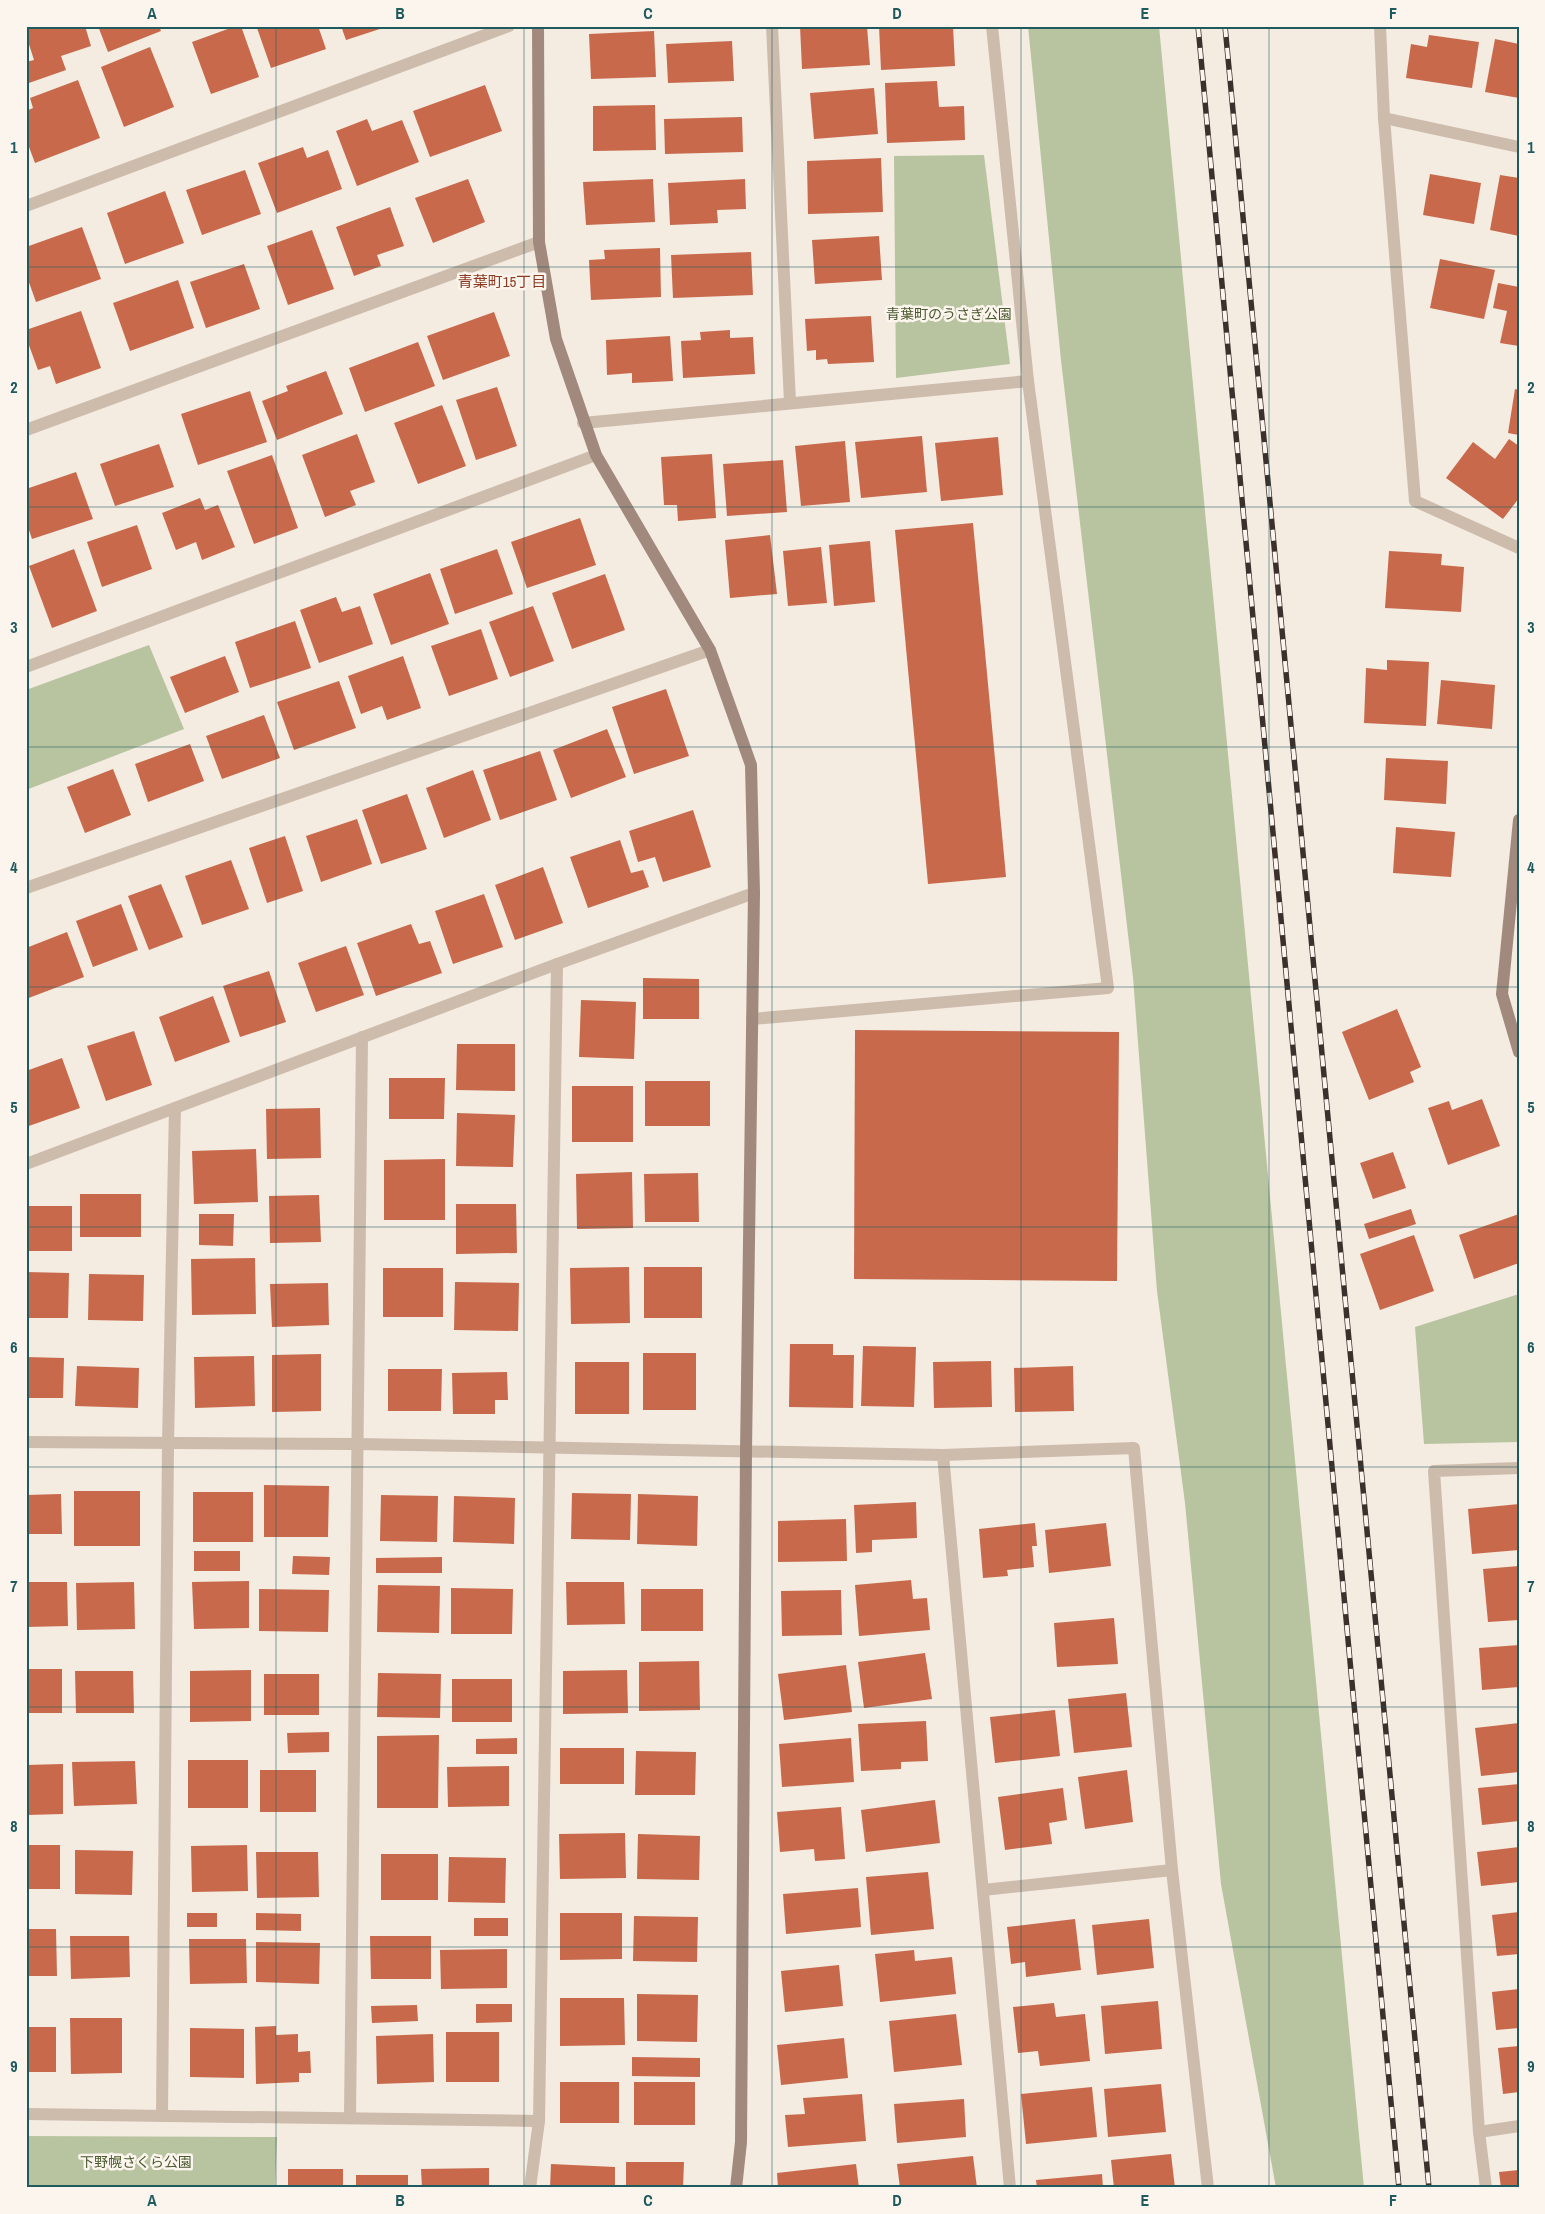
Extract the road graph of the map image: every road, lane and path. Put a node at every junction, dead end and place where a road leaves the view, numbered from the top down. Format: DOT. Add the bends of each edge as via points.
graph roads {
  1 [pos="509,26"];
  2 [pos="538,26"];
  3 [pos="772,26"];
  4 [pos="992,26"];
  5 [pos="1380,26"];
  6 [pos="1384,118"];
  7 [pos="1519,147"];
  8 [pos="26,206"];
  9 [pos="539,242"];
  10 [pos="1028,381"];
  11 [pos="790,402"];
  12 [pos="583,423"];
  13 [pos="26,430"];
  14 [pos="596,455"];
  15 [pos="1519,548"];
  16 [pos="710,650"];
  17 [pos="26,667"];
  18 [pos="1519,820"];
  19 [pos="26,888"];
  20 [pos="754,893"];
  21 [pos="557,964"];
  22 [pos="752,1019"];
  23 [pos="362,1037"];
  24 [pos="1519,1052"];
  25 [pos="175,1108"];
  26 [pos="26,1164"];
  27 [pos="26,1442"];
  28 [pos="168,1444"];
  29 [pos="357,1444"];
  30 [pos="550,1448"];
  31 [pos="746,1451"];
  32 [pos="943,1455"];
  33 [pos="1519,1468"];
  34 [pos="1172,1870"];
  35 [pos="983,1890"];
  36 [pos="26,2114"];
  37 [pos="162,2116"];
  38 [pos="350,2117"];
  39 [pos="539,2121"];
  40 [pos="1519,2126"];
  41 [pos="1479,2132"];
  42 [pos="530,2188"];
  43 [pos="736,2188"];
  44 [pos="1010,2188"];
  45 [pos="1208,2188"];
  46 [pos="1486,2188"];
  1 -- 8 [label="street"];
  2 -- 9 [label="street"];
  3 -- 11 [label="street"];
  4 -- 10 [label="street"];
  5 -- 6 [label="street"];
  6 -- 7 [label="street"];
  6 -- 15 [label="street" via="1415,501"];
  9 -- 12 [label="street" via="556,339"];
  9 -- 13 [label="street"];
  10 -- 11 [label="street"];
  10 -- 22 [label="street" via="1108,988"];
  11 -- 12 [label="street"];
  12 -- 14 [label="street"];
  14 -- 16 [label="street"];
  14 -- 17 [label="street"];
  16 -- 19 [label="street"];
  16 -- 20 [label="street" via="751,765"];
  18 -- 24 [label="street" via="1502,994"];
  20 -- 21 [label="street"];
  20 -- 22 [label="street"];
  21 -- 23 [label="street"];
  21 -- 30 [label="street"];
  22 -- 31 [label="street"];
  23 -- 25 [label="street"];
  23 -- 29 [label="street"];
  25 -- 26 [label="street"];
  25 -- 28 [label="street"];
  27 -- 28 [label="street"];
  28 -- 29 [label="street"];
  28 -- 37 [label="street"];
  29 -- 30 [label="street"];
  29 -- 38 [label="street"];
  30 -- 31 [label="street"];
  30 -- 39 [label="street"];
  31 -- 32 [label="street"];
  31 -- 43 [label="street" via="741,2142"];
  32 -- 34 [label="street" via="1134,1448"];
  32 -- 35 [label="street"];
  33 -- 41 [label="street" via="1434,1471"];
  34 -- 35 [label="street"];
  34 -- 45 [label="street"];
  35 -- 44 [label="street"];
  36 -- 37 [label="street"];
  37 -- 38 [label="street"];
  38 -- 39 [label="street"];
  39 -- 42 [label="street"];
  40 -- 41 [label="street"];
  41 -- 46 [label="street"];
}
